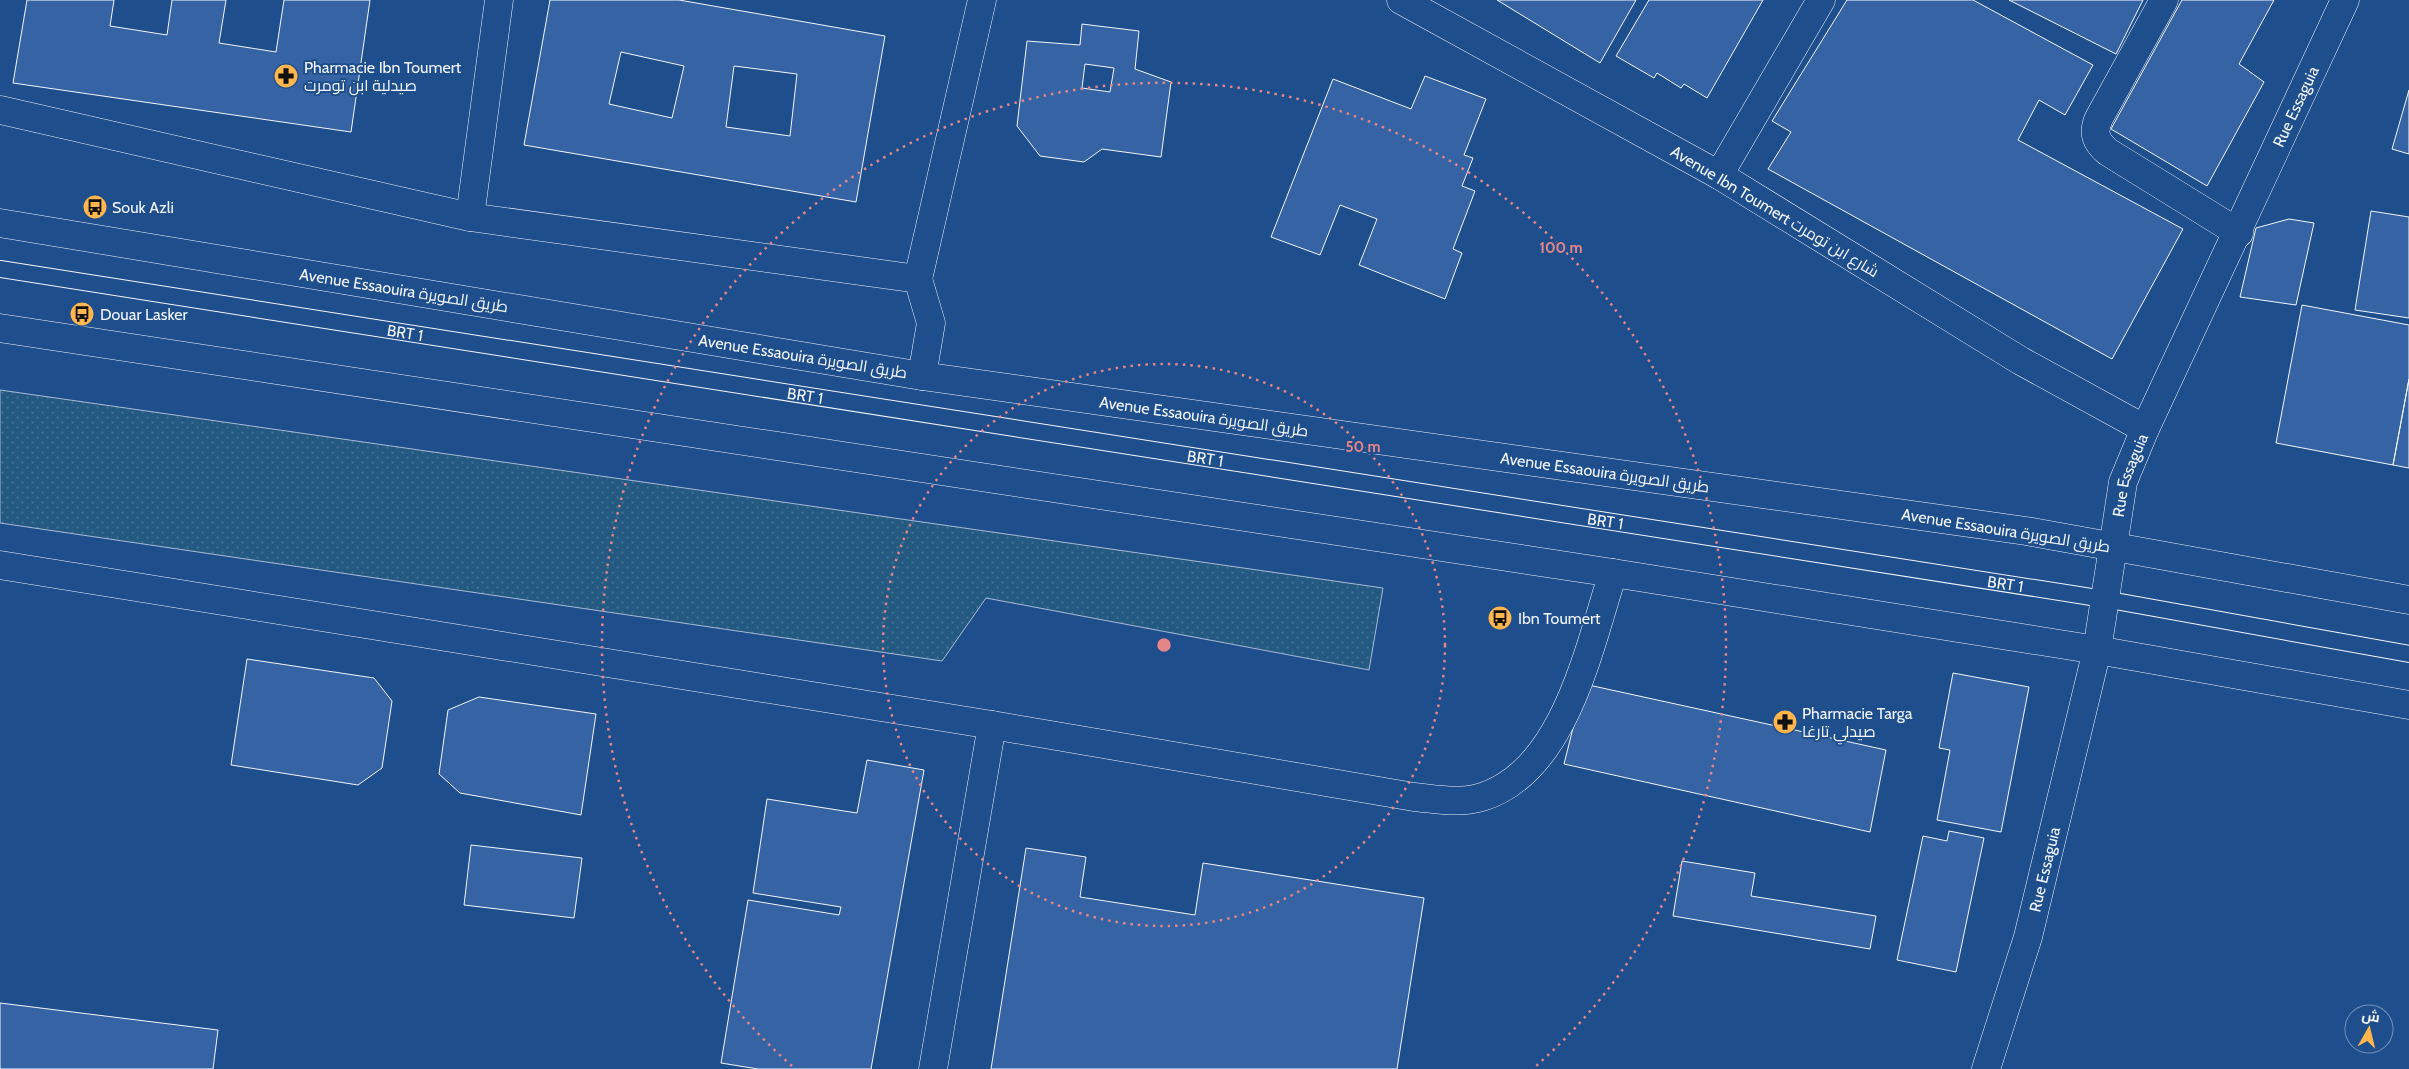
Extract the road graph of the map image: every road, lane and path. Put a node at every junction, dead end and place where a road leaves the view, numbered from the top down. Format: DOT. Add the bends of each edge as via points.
graph roads {
  1 [pos="499,0"];
  2 [pos="982,0"];
  3 [pos="1401,0"];
  4 [pos="1821,0"];
  5 [pos="2164,0"];
  6 [pos="2345,0"];
  7 [pos="0,110"];
  8 [pos="1719,175"];
  9 [pos="470,216"];
  10 [pos="0,223"];
  11 [pos="2239,233"];
  12 [pos="0,269"];
  13 [pos="918,279"];
  14 [pos="0,328"];
  15 [pos="922,376"];
  16 [pos="2145,429"];
  17 [pos="2113,547"];
  18 [pos="0,566"];
  19 [pos="1613,573"];
  20 [pos="2104,599"];
  21 [pos="2409,600"];
  22 [pos="2097,650"];
  23 [pos="2409,654"];
  24 [pos="2409,704"];
  25 [pos="992,725"];
  26 [pos="933,1069"];
  27 [pos="1986,1069"];
  1 -- 9 [label="street"];
  2 -- 13 [label="street"];
  3 -- 8 [label="street, Avenue Ibn Toumert شارع ابن تومرت"];
  4 -- 8 [label="street"];
  5 -- 11 [label="street" via="2096,125 2097,141 2108,152"];
  6 -- 11 [label="street, Rue Essaguia"];
  7 -- 9 [label="street"];
  8 -- 16 [label="street, Avenue Ibn Toumert شارع ابن تومرت" via="2021,362"];
  9 -- 13 [label="street"];
  10 -- 15 [label="street, Avenue Essaouira طريق الصويرة"];
  11 -- 16 [label="street, Rue Essaguia"];
  12 -- 20 [label="lane, BRT 1"];
  13 -- 15 [label="street" via="931,323"];
  14 -- 19 [label="street"];
  15 -- 17 [label="street, Avenue Essaouira طريق الصويرة" via="2026,531"];
  16 -- 17 [label="street, Rue Essaguia" via="2123,482"];
  17 -- 20 [label="street, Rue Essaguia"];
  17 -- 21 [label="street, Avenue Essaouira طريق الصويرة"];
  18 -- 25 [label="street"];
  19 -- 22 [label="street"];
  19 -- 25 [label="street" via="1570,702 1553,737 1510,784 1481,798 1453,801 1414,797"];
  20 -- 22 [label="street, Rue Essaguia"];
  20 -- 23 [label="lane, BRT 1"];
  22 -- 24 [label="street"];
  22 -- 27 [label="street, Rue Essaguia" via="2028,937"];
  25 -- 26 [label="street"];
}
